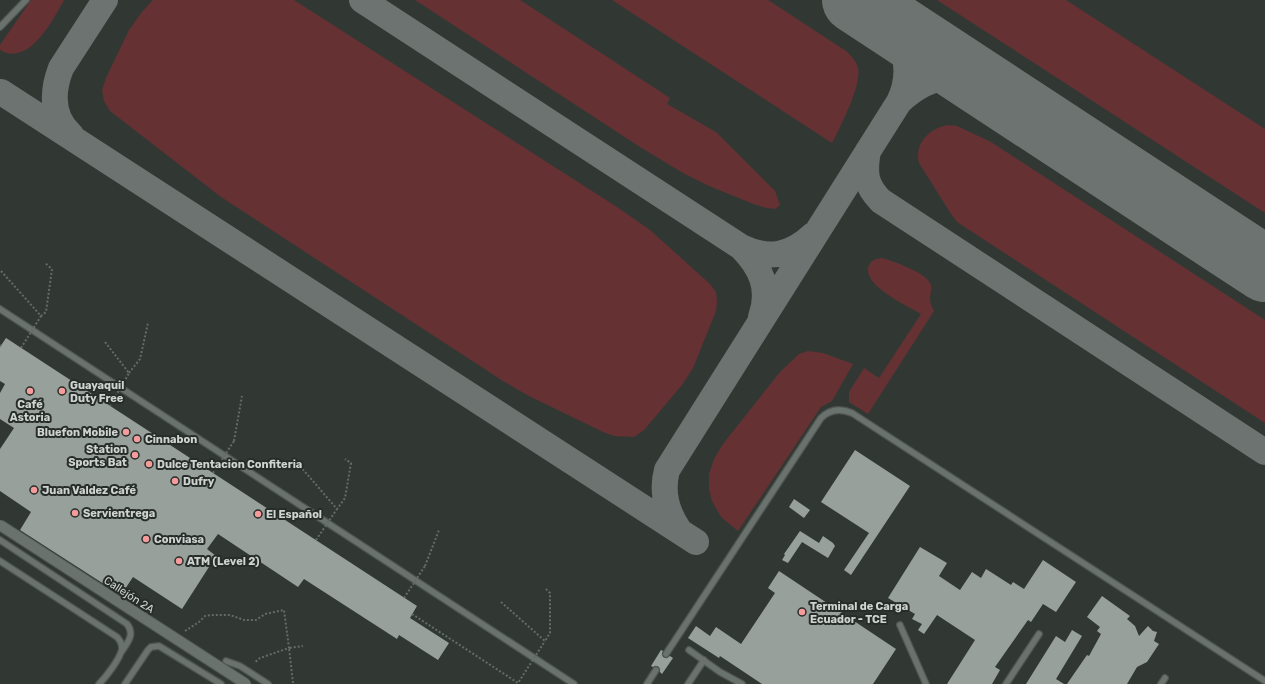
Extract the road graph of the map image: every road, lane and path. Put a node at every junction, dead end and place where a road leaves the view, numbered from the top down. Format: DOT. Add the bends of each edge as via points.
graph roads {
  1 [pos="26,0"];
  2 [pos="0,27"];
  3 [pos="45,263"];
  4 [pos="1,271"];
  5 [pos="0,309"];
  6 [pos="41,316"];
  7 [pos="148,322"];
  8 [pos="105,342"];
  9 [pos="21,348"];
  10 [pos="129,373"];
  11 [pos="242,396"];
  12 [pos="110,406"];
  13 [pos="345,459"];
  14 [pos="300,466"];
  15 [pos="213,473"];
  16 [pos="337,509"];
  17 [pos="0,525"];
  18 [pos="440,530"];
  19 [pos="0,540"];
  20 [pos="316,540"];
  21 [pos="0,561"];
  22 [pos="546,588"];
  23 [pos="404,598"];
  24 [pos="501,602"];
  25 [pos="412,614"];
  26 [pos="900,625"];
  27 [pos="185,631"];
  28 [pos="1039,634"];
  29 [pos="545,641"];
  30 [pos="303,646"];
  31 [pos="289,648"];
  32 [pos="689,650"];
  33 [pos="120,654"];
  34 [pos="666,654"];
  35 [pos="704,660"];
  36 [pos="226,661"];
  37 [pos="254,662"];
  38 [pos="656,670"];
  39 [pos="1165,678"];
  40 [pos="1265,681"];
  41 [pos="293,683"];
  42 [pos="99,684"];
  43 [pos="126,684"];
  44 [pos="221,684"];
  45 [pos="246,684"];
  46 [pos="268,684"];
  47 [pos="574,684"];
  48 [pos="647,684"];
  49 [pos="688,684"];
  50 [pos="742,684"];
  51 [pos="926,684"];
  52 [pos="1006,684"];
  53 [pos="1161,684"];
  1 -- 2 [label="lane"];
  3 -- 6 [label="path" via="52,269 46,312"];
  4 -- 6 [label="path"];
  5 -- 47 [label="lane"];
  6 -- 9 [label="path, bridge"];
  7 -- 10 [label="path" via="140,359"];
  8 -- 10 [label="path, bridge"];
  10 -- 12 [label="path, bridge"];
  11 -- 15 [label="path, bridge" via="234,441"];
  13 -- 16 [label="path" via="351,463 345,498"];
  14 -- 16 [label="path"];
  16 -- 20 [label="path, bridge"];
  17 -- 45 [label="street, Callejón 2A, bridge"];
  18 -- 23 [label="path, bridge" via="425,566"];
  19 -- 33 [label="lane" via="128,624 131,631 130,639"];
  21 -- 33 [label="lane" via="117,637 122,644"];
  22 -- 29 [label="path" via="550,593 550,633"];
  24 -- 29 [label="path"];
  25 -- 29 [label="path, bridge" via="518,683"];
  26 -- 51 [label="lane"];
  27 -- 31 [label="path" via="205,616 212,614 230,614 244,620 256,620 265,614 284,610"];
  28 -- 52 [label="lane"];
  30 -- 31 [label="path"];
  31 -- 37 [label="path"];
  31 -- 41 [label="path"];
  32 -- 35 [label="lane"];
  33 -- 42 [label="lane" via="105,679"];
  34 -- 40 [label="lane" via="821,418 826,413 839,409 852,412"];
  35 -- 49 [label="lane"];
  35 -- 50 [label="lane"];
  36 -- 46 [label="lane" via="240,666"];
  38 -- 48 [label="lane"];
  39 -- 53 [label="lane"];
  43 -- 44 [label="lane" via="148,650 159,646"];
}
